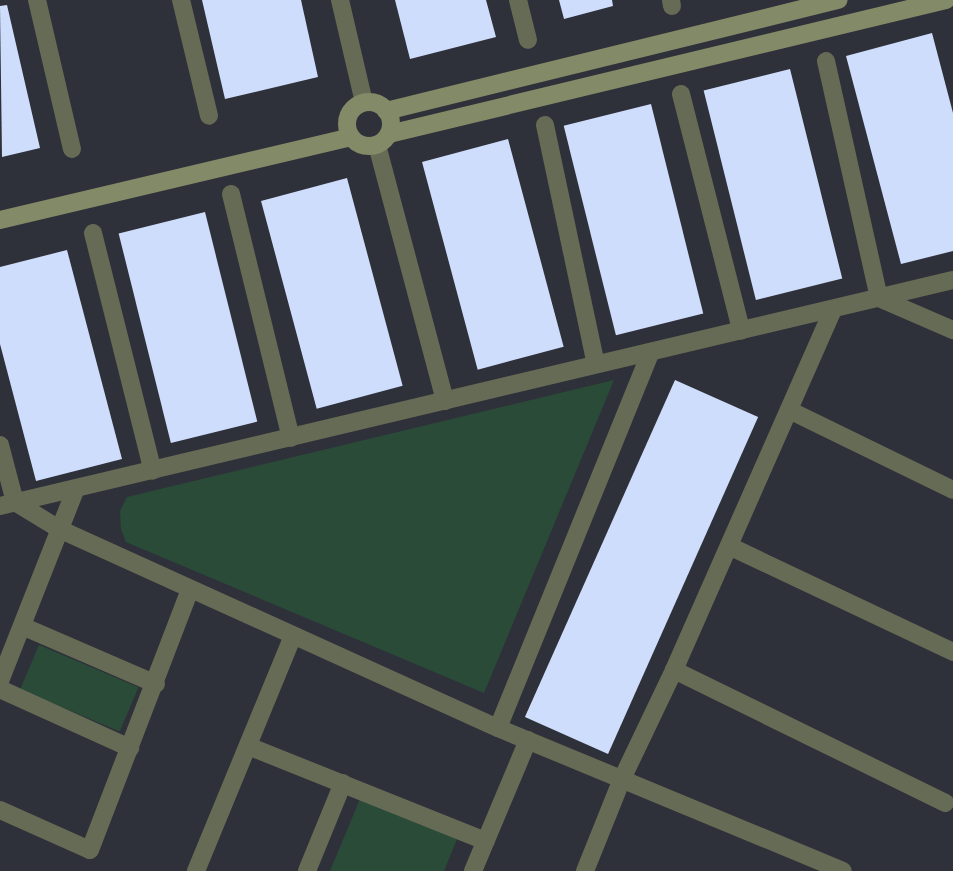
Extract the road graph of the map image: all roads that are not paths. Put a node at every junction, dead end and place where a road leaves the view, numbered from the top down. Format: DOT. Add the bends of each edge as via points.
graph roads {
  1 [pos="37,0"];
  2 [pos="181,0"];
  3 [pos="340,0"];
  4 [pos="518,0"];
  5 [pos="839,0"];
  6 [pos="946,0"];
  7 [pos="528,40"];
  8 [pos="826,61"];
  9 [pos="681,94"];
  10 [pos="364,102"];
  11 [pos="386,111"];
  12 [pos="209,116"];
  13 [pos="545,125"];
  14 [pos="350,137"];
  15 [pos="383,139"];
  16 [pos="72,149"];
  17 [pos="231,194"];
  18 [pos="0,220"];
  19 [pos="93,233"];
  20 [pos="953,280"];
  21 [pos="879,298"];
  22 [pos="833,310"];
  23 [pos="741,330"];
  24 [pos="953,330"];
  25 [pos="651,352"];
  26 [pos="596,364"];
  27 [pos="445,401"];
  28 [pos="789,410"];
  29 [pos="291,438"];
  30 [pos="0,445"];
  31 [pos="153,471"];
  32 [pos="953,490"];
  33 [pos="75,491"];
  34 [pos="8,504"];
  35 [pos="59,529"];
  36 [pos="729,546"];
  37 [pos="190,590"];
  38 [pos="22,625"];
  39 [pos="293,636"];
  40 [pos="953,652"];
  41 [pos="674,670"];
  42 [pos="0,681"];
  43 [pos="156,684"];
  44 [pos="0,689"];
  45 [pos="498,728"];
  46 [pos="528,740"];
  47 [pos="248,746"];
  48 [pos="130,748"];
  49 [pos="622,779"];
  50 [pos="343,783"];
  51 [pos="945,803"];
  52 [pos="0,810"];
  53 [pos="485,841"];
  54 [pos="197,871"];
  55 [pos="307,871"];
  56 [pos="473,871"];
  57 [pos="585,871"];
  58 [pos="843,871"];
  1 -- 16 [label="street"];
  2 -- 12 [label="street"];
  3 -- 10 [label="street"];
  4 -- 7 [label="street"];
  5 -- 11 [label="street"];
  6 -- 15 [label="street"];
  8 -- 21 [label="street"];
  9 -- 23 [label="street"];
  10 -- 11 [label="street"];
  10 -- 14 [label="street" via="356,105 346,120"];
  11 -- 15 [label="street" via="391,127"];
  13 -- 26 [label="street"];
  14 -- 15 [label="street" via="358,144"];
  14 -- 18 [label="street"];
  15 -- 27 [label="street"];
  17 -- 29 [label="street"];
  19 -- 31 [label="street"];
  20 -- 21 [label="street"];
  21 -- 22 [label="street"];
  21 -- 24 [label="street"];
  22 -- 23 [label="street"];
  22 -- 28 [label="street"];
  23 -- 25 [label="street"];
  25 -- 26 [label="street"];
  25 -- 45 [label="street"];
  26 -- 27 [label="street"];
  27 -- 29 [label="street"];
  28 -- 32 [label="street"];
  28 -- 36 [label="street"];
  29 -- 31 [label="street"];
  30 -- 34 [label="street"];
  31 -- 33 [label="street"];
  33 -- 34 [label="street"];
  33 -- 35 [label="street"];
  34 -- 35 [label="street"];
  35 -- 37 [label="street"];
  35 -- 38 [label="street"];
  36 -- 40 [label="street"];
  36 -- 41 [label="street"];
  37 -- 39 [label="street"];
  37 -- 43 [label="street"];
  38 -- 42 [label="street"];
  38 -- 43 [label="street"];
  39 -- 45 [label="street"];
  39 -- 47 [label="street"];
  41 -- 49 [label="street"];
  41 -- 51 [label="street"];
  43 -- 48 [label="street"];
  44 -- 48 [label="street"];
  45 -- 46 [label="street"];
  46 -- 49 [label="street"];
  46 -- 53 [label="street"];
  47 -- 50 [label="street"];
  47 -- 54 [label="street"];
  48 -- 52 [label="street" via="90,850"];
  49 -- 57 [label="street"];
  49 -- 58 [label="street"];
  50 -- 53 [label="street"];
  50 -- 55 [label="street"];
  53 -- 56 [label="street"];
}
